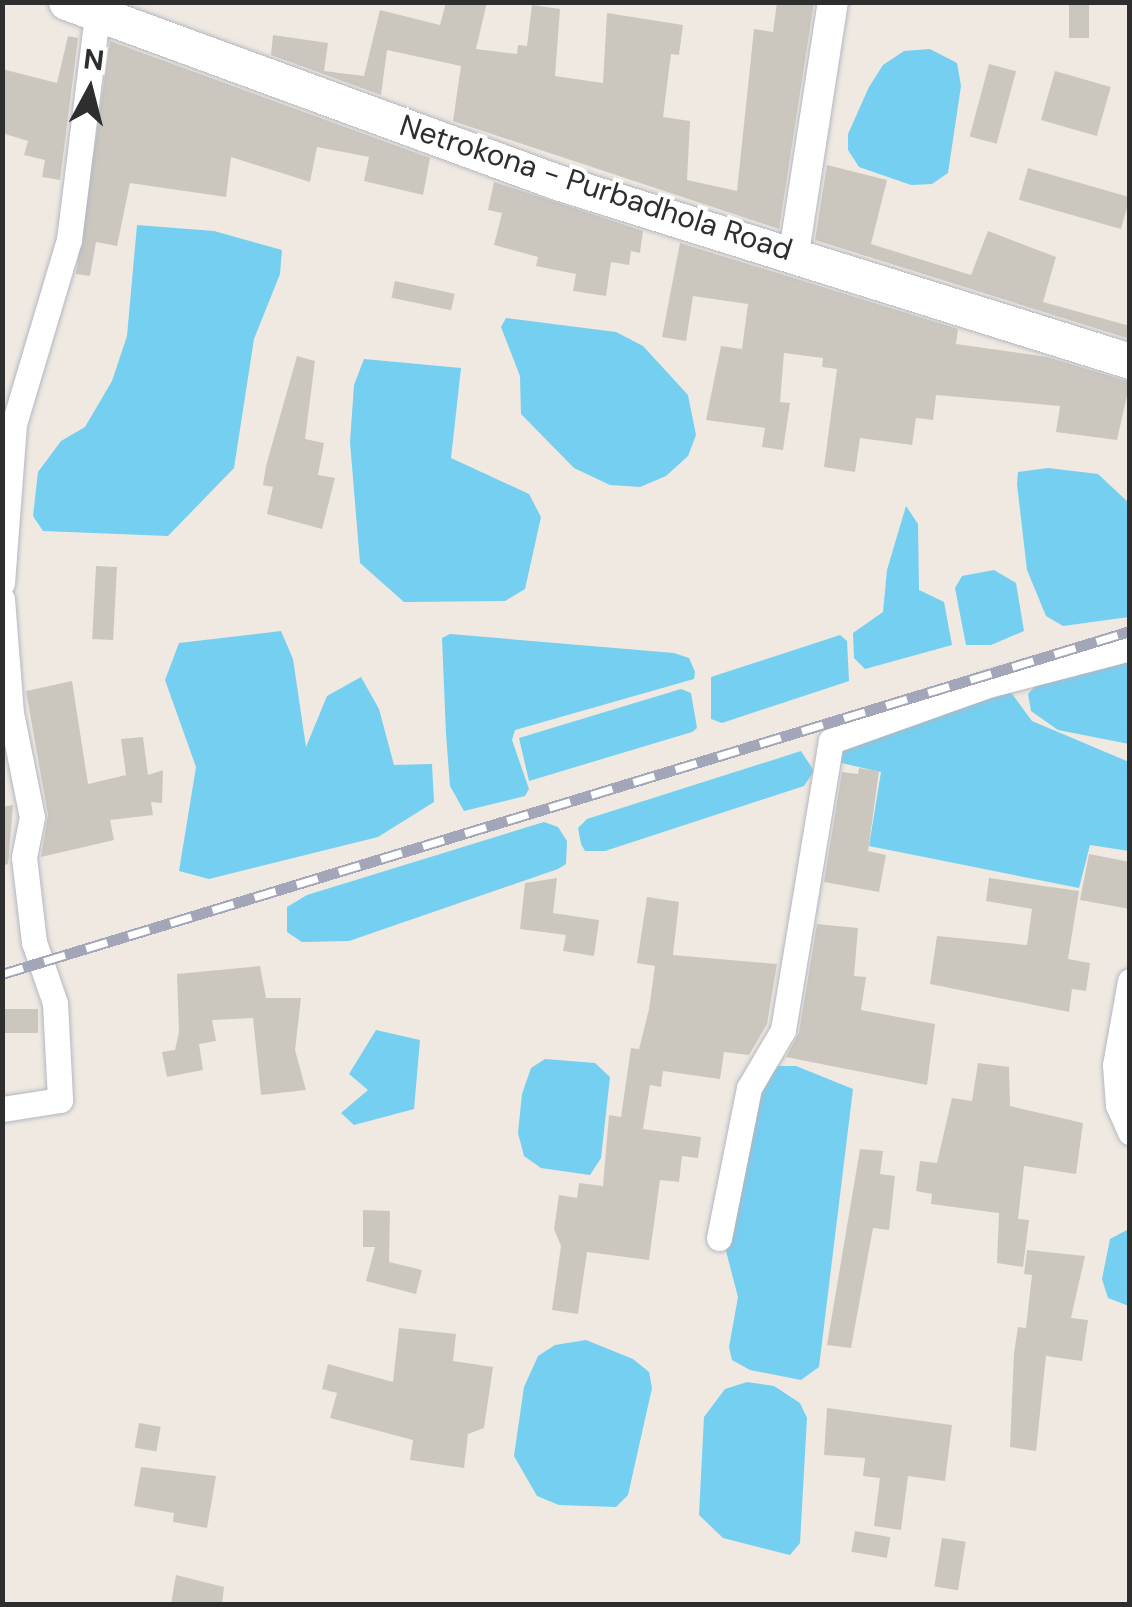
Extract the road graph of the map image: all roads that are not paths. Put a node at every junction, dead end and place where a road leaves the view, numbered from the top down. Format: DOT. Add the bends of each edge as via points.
graph roads {
  1 [pos="832,2"];
  2 [pos="97,9"];
  3 [pos="794,252"];
  4 [pos="1130,361"];
  5 [pos="2,583"];
  6 [pos="2,598"];
  7 [pos="1130,648"];
  8 [pos="1130,981"];
  9 [pos="2,1109"];
  10 [pos="1130,1132"];
  11 [pos="719,1238"];
  1 -- 3 [label="street"];
  2 -- 3 [label="main road, Netrokona - Purbadhola Road" via="557,182"];
  2 -- 5 [label="street" via="69,240 14,424"];
  3 -- 4 [label="main road, Netrokona - Purbadhola Road"];
  6 -- 9 [label="street" via="11,713 32,818 24,857 34,942 55,1003 60,1100"];
  7 -- 11 [label="street" via="988,686 831,741 783,1030 749,1088"];
  8 -- 10 [label="street" via="1115,1065 1118,1106"];
}
